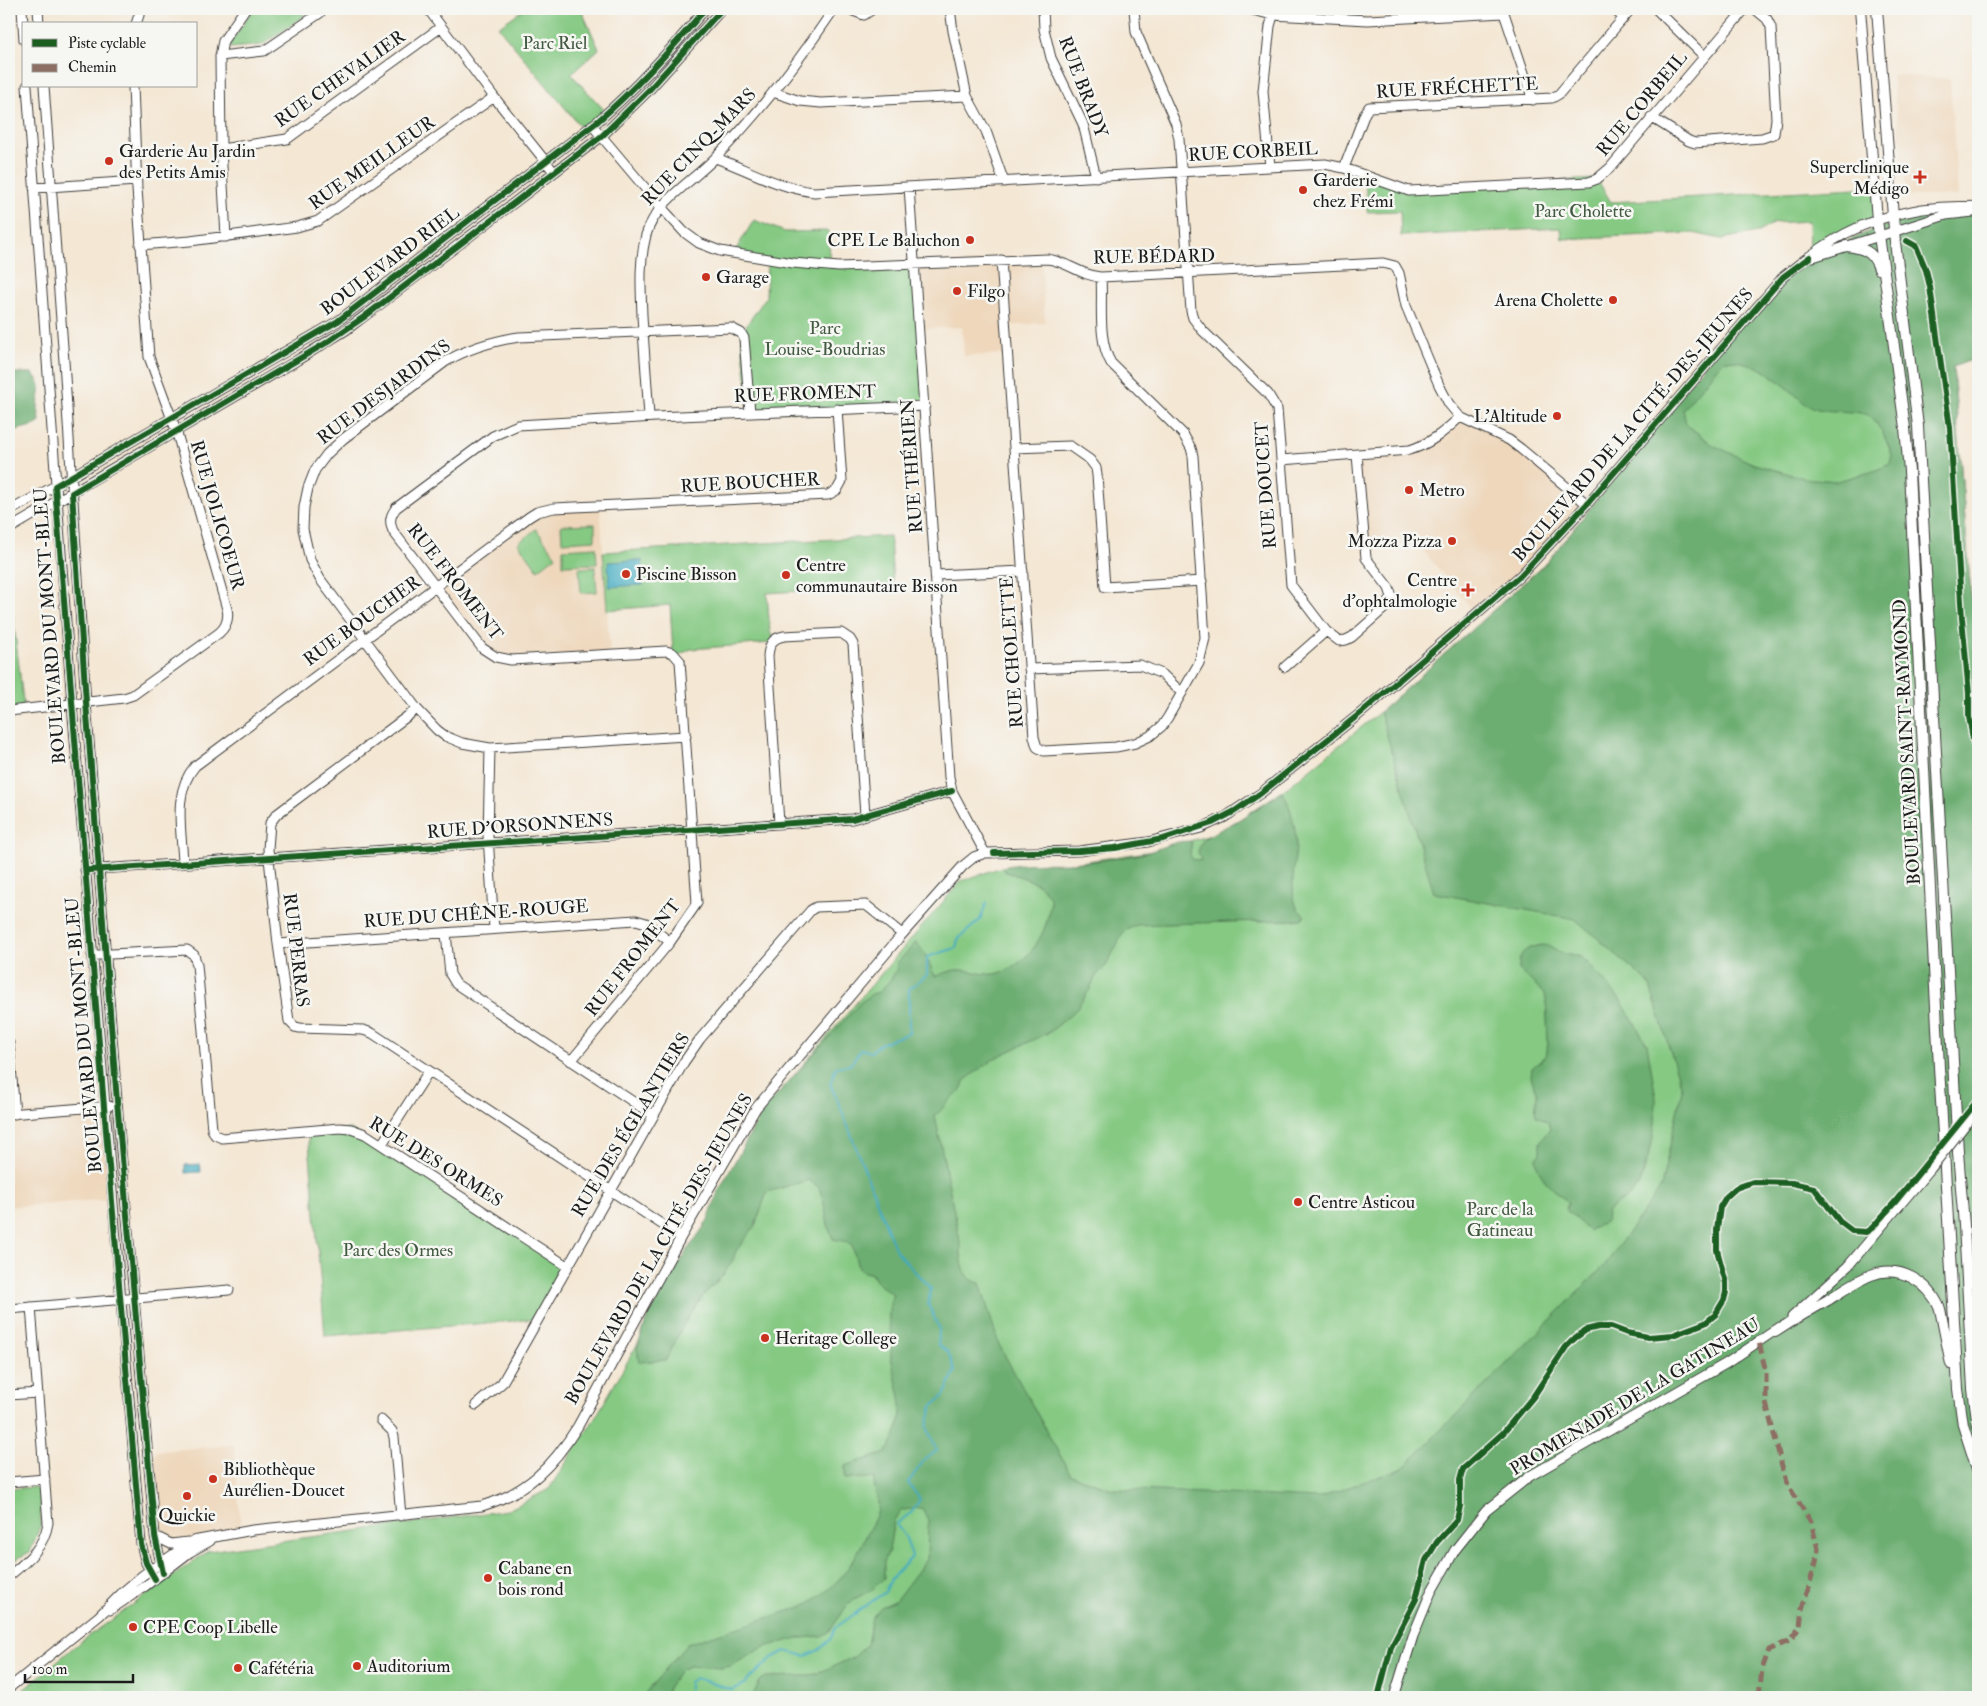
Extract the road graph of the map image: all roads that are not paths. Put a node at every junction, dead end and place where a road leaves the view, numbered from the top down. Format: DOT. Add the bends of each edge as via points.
graph roads {
  1 [pos="22,9"];
  2 [pos="38,9"];
  3 [pos="141,9"];
  4 [pos="245,9"];
  5 [pos="313,9"];
  6 [pos="428,9"];
  7 [pos="705,9"];
  8 [pos="722,9"];
  9 [pos="834,9"];
  10 [pos="848,9"];
  11 [pos="873,9"];
  12 [pos="950,9"];
  13 [pos="1043,9"];
  14 [pos="1134,9"];
  15 [pos="1249,9"];
  16 [pos="1612,9"];
  17 [pos="1631,9"];
  18 [pos="1656,9"];
  19 [pos="1745,9"];
  20 [pos="1755,9"];
  21 [pos="1860,9"];
  22 [pos="1877,9"];
  23 [pos="1503,11"];
  24 [pos="1274,12"];
  25 [pos="1623,17"];
  26 [pos="23,22"];
  27 [pos="40,22"];
  28 [pos="137,22"];
  29 [pos="442,27"];
  30 [pos="220,56"];
  31 [pos="1704,56"];
  32 [pos="27,88"];
  33 [pos="44,88"];
  34 [pos="133,88"];
  35 [pos="773,92"];
  36 [pos="967,96"];
  37 [pos="494,97"];
  38 [pos="1533,100"];
  39 [pos="1652,117"];
  40 [pos="592,126"];
  41 [pos="602,136"];
  42 [pos="221,149"];
  43 [pos="716,158"];
  44 [pos="545,162"];
  45 [pos="1270,167"];
  46 [pos="1344,168"];
  47 [pos="554,172"];
  48 [pos="1181,172"];
  49 [pos="1096,177"];
  50 [pos="136,181"];
  51 [pos="1004,182"];
  52 [pos="51,187"];
  53 [pos="910,187"];
  54 [pos="34,188"];
  55 [pos="1978,206"];
  56 [pos="661,207"];
  57 [pos="1978,211"];
  58 [pos="1893,215"];
  59 [pos="1876,220"];
  60 [pos="1894,231"];
  61 [pos="1878,235"];
  62 [pos="226,237"];
  63 [pos="140,245"];
  64 [pos="1846,246"];
  65 [pos="1810,257"];
  66 [pos="1001,260"];
  67 [pos="915,264"];
  68 [pos="1188,274"];
  69 [pos="1101,277"];
  70 [pos="1884,283"];
  71 [pos="357,307"];
  72 [pos="364,317"];
  73 [pos="643,331"];
  74 [pos="925,406"];
  75 [pos="837,409"];
  76 [pos="750,413"];
  77 [pos="649,417"];
  78 [pos="1460,417"];
  79 [pos="171,418"];
  80 [pos="176,430"];
  81 [pos="1014,448"];
  82 [pos="1357,455"];
  83 [pos="1280,460"];
  84 [pos="71,476"];
  85 [pos="55,486"];
  86 [pos="72,493"];
  87 [pos="56,502"];
  88 [pos="1587,504"];
  89 [pos="9,511"];
  90 [pos="9,529"];
  91 [pos="1023,571"];
  92 [pos="936,575"];
  93 [pos="1202,581"];
  94 [pos="435,588"];
  95 [pos="1326,631"];
  96 [pos="365,639"];
  97 [pos="1285,667"];
  98 [pos="1029,669"];
  99 [pos="1182,693"];
  100 [pos="86,702"];
  101 [pos="72,704"];
  102 [pos="417,709"];
  103 [pos="9,711"];
  104 [pos="686,736"];
  105 [pos="490,748"];
  106 [pos="952,791"];
  107 [pos="865,815"];
  108 [pos="779,823"];
  109 [pos="692,829"];
  110 [pos="489,843"];
  111 [pos="986,853"];
  112 [pos="269,858"];
  113 [pos="183,864"];
  114 [pos="99,869"];
  115 [pos="86,870"];
  116 [pos="494,929"];
  117 [pos="446,933"];
  118 [pos="902,934"];
  119 [pos="670,942"];
  120 [pos="278,944"];
  121 [pos="105,954"];
  122 [pos="92,955"];
  123 [pos="9,1043"];
  124 [pos="571,1061"];
  125 [pos="429,1071"];
  126 [pos="117,1106"];
  127 [pos="104,1107"];
  128 [pos="1977,1110"];
  129 [pos="12,1114"];
  130 [pos="653,1115"];
  131 [pos="382,1144"];
  132 [pos="610,1191"];
  133 [pos="681,1237"];
  134 [pos="567,1266"];
  135 [pos="229,1290"];
  136 [pos="120,1298"];
  137 [pos="133,1298"];
  138 [pos="31,1307"];
  139 [pos="9,1309"];
  140 [pos="1775,1332"];
  141 [pos="38,1393"];
  142 [pos="9,1395"];
  143 [pos="476,1406"];
  144 [pos="381,1420"];
  145 [pos="1963,1425"];
  146 [pos="1978,1426"];
  147 [pos="1978,1472"];
  148 [pos="45,1478"];
  149 [pos="9,1482"];
  150 [pos="401,1516"];
  151 [pos="224,1535"];
  152 [pos="155,1536"];
  153 [pos="193,1541"];
  154 [pos="160,1563"];
  155 [pos="150,1571"];
  156 [pos="163,1573"];
  157 [pos="9,1576"];
  158 [pos="154,1579"];
  159 [pos="99,1616"];
  160 [pos="9,1688"];
  161 [pos="1394,1697"];
  1 -- 26 [label="street"];
  2 -- 27 [label="street"];
  3 -- 28 [label="street"];
  4 -- 30 [label="street" via="223,41"];
  5 -- 30 [label="street" via="320,13 264,51"];
  6 -- 29 [label="street"];
  7 -- 40 [label="street, BOULEVARD RIEL" via="628,94"];
  8 -- 41 [label="street, BOULEVARD RIEL" via="649,90"];
  9 -- 35 [label="street, RUE CINQ-MARS"];
  10 -- 11 [label="street" via="864,15"];
  12 -- 36 [label="street"];
  13 -- 49 [label="street, RUE BRADY" via="1044,29 1052,58 1083,124"];
  14 -- 48 [label="street, RUE DOUCET" via="1136,32 1176,124"];
  15 -- 24 [label="street"];
  16 -- 25 [label="street"];
  17 -- 25 [label="street, RUE FRÉCHETTE"];
  18 -- 31 [label="street"];
  19 -- 31 [label="street, RUE CORBEIL"];
  20 -- 39 [label="street" via="1771,27 1774,134 1762,138 1695,143"];
  21 -- 59 [label="main road, BOULEVARD SAINT-RAYMOND"];
  22 -- 58 [label="main road, BOULEVARD SAINT-RAYMOND"];
  23 -- 24 [label="street" via="1377,20"];
  23 -- 38 [label="street"];
  24 -- 45 [label="street" via="1263,91"];
  25 -- 38 [label="street, RUE FRÉCHETTE" via="1558,94"];
  29 -- 37 [label="street"];
  29 -- 42 [label="street, RUE CHEVALIER" via="292,137"];
  30 -- 42 [label="street"];
  31 -- 39 [label="street, RUE CORBEIL"];
  32 -- 54 [label="street, BOULEVARD DU MONT-BLEU"];
  33 -- 52 [label="street, BOULEVARD DU MONT-BLEU"];
  34 -- 50 [label="street, RUE JOLICOEUR"];
  35 -- 36 [label="street" via="800,101 821,103"];
  35 -- 43 [label="street, RUE CINQ-MARS"];
  36 -- 51 [label="street" via="986,131"];
  37 -- 44 [label="street"];
  37 -- 62 [label="street, RUE MEILLEUR" via="318,222"];
  38 -- 46 [label="street, RUE FRÉCHETTE" via="1369,107"];
  39 -- 46 [label="street, RUE CORBEIL" via="1610,168 1589,182 1409,191"];
  40 -- 41 [label="street, RUE BÉDARD"];
  40 -- 44 [label="street, BOULEVARD RIEL"];
  41 -- 47 [label="street, BOULEVARD RIEL"];
  41 -- 56 [label="street, RUE BÉDARD"];
  42 -- 62 [label="street"];
  43 -- 53 [label="street, RUE CORBEIL" via="777,184 805,191"];
  43 -- 56 [label="street, RUE CINQ-MARS"];
  44 -- 47 [label="street"];
  44 -- 71 [label="street, BOULEVARD RIEL"];
  45 -- 46 [label="street, RUE CORBEIL" via="1325,164"];
  45 -- 48 [label="street, RUE CORBEIL"];
  47 -- 72 [label="street, BOULEVARD RIEL"];
  48 -- 49 [label="street, RUE CORBEIL"];
  48 -- 68 [label="street, RUE DOUCET"];
  49 -- 51 [label="street, RUE CORBEIL"];
  50 -- 52 [label="street"];
  50 -- 63 [label="street, RUE JOLICOEUR"];
  51 -- 53 [label="street, RUE CORBEIL"];
  52 -- 54 [label="street"];
  52 -- 84 [label="street, BOULEVARD DU MONT-BLEU"];
  53 -- 67 [label="street, RUE THÉRIEN"];
  54 -- 85 [label="street, BOULEVARD DU MONT-BLEU"];
  55 -- 58 [label="street, BOULEVARD DE LA CITÉ-DES-JEUNES"];
  56 -- 67 [label="street, RUE BÉDARD" via="691,238 733,254 827,267"];
  56 -- 73 [label="street, RUE CINQ-MARS" via="652,218 643,248 640,280"];
  57 -- 60 [label="street, BOULEVARD DE LA CITÉ-DES-JEUNES" via="1946,215"];
  58 -- 59 [label="street, BOULEVARD DE LA CITÉ-DES-JEUNES"];
  58 -- 60 [label="main road, BOULEVARD SAINT-RAYMOND"];
  59 -- 61 [label="main road, BOULEVARD SAINT-RAYMOND"];
  59 -- 65 [label="street, BOULEVARD DE LA CITÉ-DES-JEUNES" via="1836,238"];
  60 -- 61 [label="street, BOULEVARD DE LA CITÉ-DES-JEUNES"];
  60 -- 146 [label="main road, BOULEVARD SAINT-RAYMOND" via="1918,426 1958,1152"];
  61 -- 64 [label="street, BOULEVARD DE LA CITÉ-DES-JEUNES"];
  61 -- 70 [label="main road, BOULEVARD SAINT-RAYMOND"];
  62 -- 63 [label="street, RUE MEILLEUR"];
  63 -- 79 [label="street, RUE JOLICOEUR" via="149,357"];
  64 -- 65 [label="street, BOULEVARD DE LA CITÉ-DES-JEUNES"];
  64 -- 70 [label="main road" via="1872,253"];
  65 -- 88 [label="street, BOULEVARD DE LA CITÉ-DES-JEUNES" via="1783,278"];
  66 -- 67 [label="street, RUE BÉDARD"];
  66 -- 69 [label="street, RUE BÉDARD" via="1055,260 1083,274"];
  66 -- 81 [label="street, RUE CHOLETTE"];
  67 -- 74 [label="street, RUE THÉRIEN"];
  68 -- 69 [label="street, RUE BÉDARD"];
  68 -- 78 [label="street, RUE BÉDARD" via="1383,263 1395,266 1406,306 1439,385"];
  68 -- 83 [label="street, RUE DOUCET" via="1193,318 1268,394 1277,409"];
  69 -- 93 [label="street, RUE CHOLETTE" via="1104,341 1111,363 1183,434 1191,448"];
  70 -- 145 [label="main road, BOULEVARD SAINT-RAYMOND" via="1909,471 1938,1067"];
  71 -- 72 [label="street"];
  71 -- 79 [label="street, BOULEVARD RIEL" via="326,329"];
  72 -- 80 [label="street, BOULEVARD RIEL" via="319,348"];
  73 -- 76 [label="street, RUE DESJARDINS" via="736,329 745,344"];
  73 -- 77 [label="street, RUE CINQ-MARS"];
  73 -- 96 [label="street, RUE DESJARDINS" via="519,337 475,347 445,362 327,454 315,470 306,497 304,539 315,570"];
  74 -- 75 [label="street, RUE FROMENT"];
  74 -- 92 [label="street, RUE THÉRIEN"];
  75 -- 76 [label="street, RUE FROMENT"];
  75 -- 94 [label="street, RUE BOUCHER" via="842,480 834,494 545,510 529,517"];
  76 -- 77 [label="street, RUE FROMENT"];
  77 -- 94 [label="street, RUE FROMENT" via="526,424 509,428 493,436 396,508 390,525"];
  78 -- 82 [label="street" via="1420,447 1394,453"];
  78 -- 88 [label="street, RUE BÉDARD" via="1515,444"];
  79 -- 80 [label="street, RUE JOLICOEUR"];
  79 -- 84 [label="street, BOULEVARD RIEL"];
  80 -- 86 [label="street, BOULEVARD RIEL"];
  80 -- 100 [label="street, RUE JOLICOEUR" via="227,608 226,626 133,695"];
  81 -- 91 [label="street, RUE CHOLETTE"];
  81 -- 93 [label="street" via="1070,446 1093,464 1097,474 1105,587"];
  82 -- 83 [label="street"];
  82 -- 95 [label="street" via="1366,558 1392,597 1387,606 1346,640 1340,641"];
  83 -- 95 [label="street, RUE DOUCET" via="1291,585"];
  84 -- 85 [label="street, BOULEVARD RIEL"];
  84 -- 86 [label="street, BOULEVARD DU MONT-BLEU"];
  85 -- 87 [label="street, BOULEVARD DU MONT-BLEU"];
  85 -- 89 [label="street, BOULEVARD RIEL"];
  86 -- 87 [label="street, BOULEVARD RIEL"];
  86 -- 100 [label="street, BOULEVARD DU MONT-BLEU"];
  87 -- 90 [label="street, BOULEVARD RIEL"];
  87 -- 101 [label="street, BOULEVARD DU MONT-BLEU"];
  88 -- 111 [label="street, BOULEVARD DE LA CITÉ-DES-JEUNES" via="1520,576 1345,726 1262,793 1230,814 1188,832 1123,847 1079,852"];
  91 -- 92 [label="street"];
  91 -- 98 [label="street, RUE CHOLETTE"];
  92 -- 106 [label="street, RUE THÉRIEN"];
  93 -- 99 [label="street, RUE CHOLETTE" via="1204,646 1199,663"];
  94 -- 96 [label="street, RUE BOUCHER"];
  94 -- 104 [label="street, RUE FROMENT" via="482,648 502,659 658,651 673,653 680,661"];
  95 -- 97 [label="street"];
  96 -- 102 [label="street, RUE DESJARDINS"];
  96 -- 113 [label="street, RUE BOUCHER" via="191,772 180,798"];
  98 -- 99 [label="street" via="1140,664 1162,674"];
  98 -- 99 [label="street, RUE CHOLETTE" via="1035,742 1044,751 1116,747 1143,740 1162,726"];
  100 -- 101 [label="street, RUE JOLICOEUR"];
  100 -- 114 [label="street, BOULEVARD DU MONT-BLEU"];
  101 -- 103 [label="street, RUE JOLICOEUR"];
  101 -- 115 [label="street, BOULEVARD DU MONT-BLEU"];
  102 -- 105 [label="street, RUE DESJARDINS" via="445,736"];
  102 -- 112 [label="street, RUE PERRAS" via="276,814 268,829"];
  104 -- 105 [label="street, RUE DESJARDINS"];
  104 -- 109 [label="street, RUE FROMENT"];
  105 -- 110 [label="street"];
  106 -- 107 [label="street, RUE D'ORSONNENS"];
  106 -- 111 [label="street, RUE THÉRIEN"];
  107 -- 108 [label="street, RUE D'ORSONNENS" via="852,819"];
  107 -- 108 [label="street" via="853,644 841,633 784,636 771,643 768,656"];
  108 -- 109 [label="street, RUE D'ORSONNENS"];
  109 -- 110 [label="street, RUE D'ORSONNENS"];
  109 -- 119 [label="street, RUE FROMENT" via="697,903"];
  110 -- 112 [label="street, RUE D'ORSONNENS"];
  110 -- 116 [label="street"];
  111 -- 118 [label="street, BOULEVARD DE LA CITÉ-DES-JEUNES" via="974,857 956,872"];
  112 -- 113 [label="street, RUE D'ORSONNENS"];
  112 -- 120 [label="street, RUE PERRAS"];
  113 -- 114 [label="street, RUE D'ORSONNENS"];
  114 -- 115 [label="street, RUE D'ORSONNENS"];
  114 -- 121 [label="street, BOULEVARD DU MONT-BLEU"];
  115 -- 122 [label="street, BOULEVARD DU MONT-BLEU"];
  116 -- 117 [label="street, RUE DU CHÊNE-ROUGE"];
  116 -- 119 [label="street, RUE DU CHÊNE-ROUGE" via="638,920"];
  117 -- 120 [label="street, RUE DU CHÊNE-ROUGE"];
  117 -- 124 [label="street" via="452,981"];
  118 -- 130 [label="street, RUE DES ÉGLANTIERS" via="866,905 816,907 811,910 700,1040"];
  118 -- 133 [label="street, BOULEVARD DE LA CITÉ-DES-JEUNES" via="761,1100"];
  119 -- 124 [label="street, RUE FROMENT"];
  120 -- 125 [label="street, RUE PERRAS" via="288,1017 292,1025 367,1030"];
  121 -- 122 [label="street"];
  121 -- 126 [label="street, BOULEVARD DU MONT-BLEU"];
  121 -- 131 [label="street, RUE DES ORMES" via="187,950 194,956 215,1135 222,1138 346,1129 365,1134"];
  122 -- 127 [label="street, BOULEVARD DU MONT-BLEU"];
  123 -- 129 [label="street"];
  124 -- 130 [label="street"];
  125 -- 131 [label="street"];
  125 -- 132 [label="street, RUE PERRAS"];
  126 -- 127 [label="street"];
  126 -- 137 [label="street, BOULEVARD DU MONT-BLEU"];
  127 -- 129 [label="street"];
  127 -- 136 [label="street, BOULEVARD DU MONT-BLEU"];
  128 -- 140 [label="street, PROMENADE DE LA GATINEAU, bridge" via="1848,1266"];
  130 -- 132 [label="street, RUE DES ÉGLANTIERS"];
  131 -- 134 [label="street, RUE DES ORMES"];
  132 -- 133 [label="street, RUE PERRAS"];
  132 -- 134 [label="street, RUE DES ÉGLANTIERS"];
  133 -- 150 [label="street, BOULEVARD DE LA CITÉ-DES-JEUNES" via="578,1426 559,1456 543,1473 519,1490 491,1503"];
  134 -- 143 [label="street, RUE DES ÉGLANTIERS" via="502,1383"];
  135 -- 137 [label="street"];
  136 -- 137 [label="street"];
  136 -- 138 [label="street"];
  136 -- 155 [label="street, BOULEVARD DU MONT-BLEU" via="141,1544"];
  137 -- 152 [label="street, BOULEVARD DU MONT-BLEU"];
  138 -- 139 [label="street"];
  138 -- 141 [label="street"];
  140 -- 145 [label="main road" via="1873,1274 1897,1272 1913,1278 1927,1287 1940,1309"];
  140 -- 161 [label="street, PROMENADE DE LA GATINEAU" via="1530,1476 1486,1512 1455,1550 1431,1592"];
  141 -- 142 [label="street"];
  141 -- 148 [label="street"];
  144 -- 150 [label="street" via="394,1437"];
  145 -- 147 [label="main road, BOULEVARD SAINT-RAYMOND"];
  148 -- 149 [label="street"];
  148 -- 157 [label="street" via="48,1518 45,1535 36,1552"];
  150 -- 151 [label="street, BOULEVARD DE LA CITÉ-DES-JEUNES"];
  151 -- 153 [label="street, BOULEVARD DE LA CITÉ-DES-JEUNES"];
  151 -- 156 [label="street, BOULEVARD DE LA CITÉ-DES-JEUNES" via="190,1552"];
  152 -- 153 [label="street" via="171,1544"];
  152 -- 154 [label="street, BOULEVARD DU MONT-BLEU"];
  153 -- 154 [label="street, BOULEVARD DE LA CITÉ-DES-JEUNES"];
  154 -- 155 [label="street, BOULEVARD DE LA CITÉ-DES-JEUNES"];
  154 -- 156 [label="street, BOULEVARD DU MONT-BLEU"];
  155 -- 158 [label="street, BOULEVARD DU MONT-BLEU"];
  155 -- 159 [label="street, BOULEVARD DE LA CITÉ-DES-JEUNES"];
  156 -- 158 [label="street, BOULEVARD DE LA CITÉ-DES-JEUNES"];
  158 -- 159 [label="street, BOULEVARD DE LA CITÉ-DES-JEUNES"];
  159 -- 160 [label="street, BOULEVARD DE LA CITÉ-DES-JEUNES"];
}
